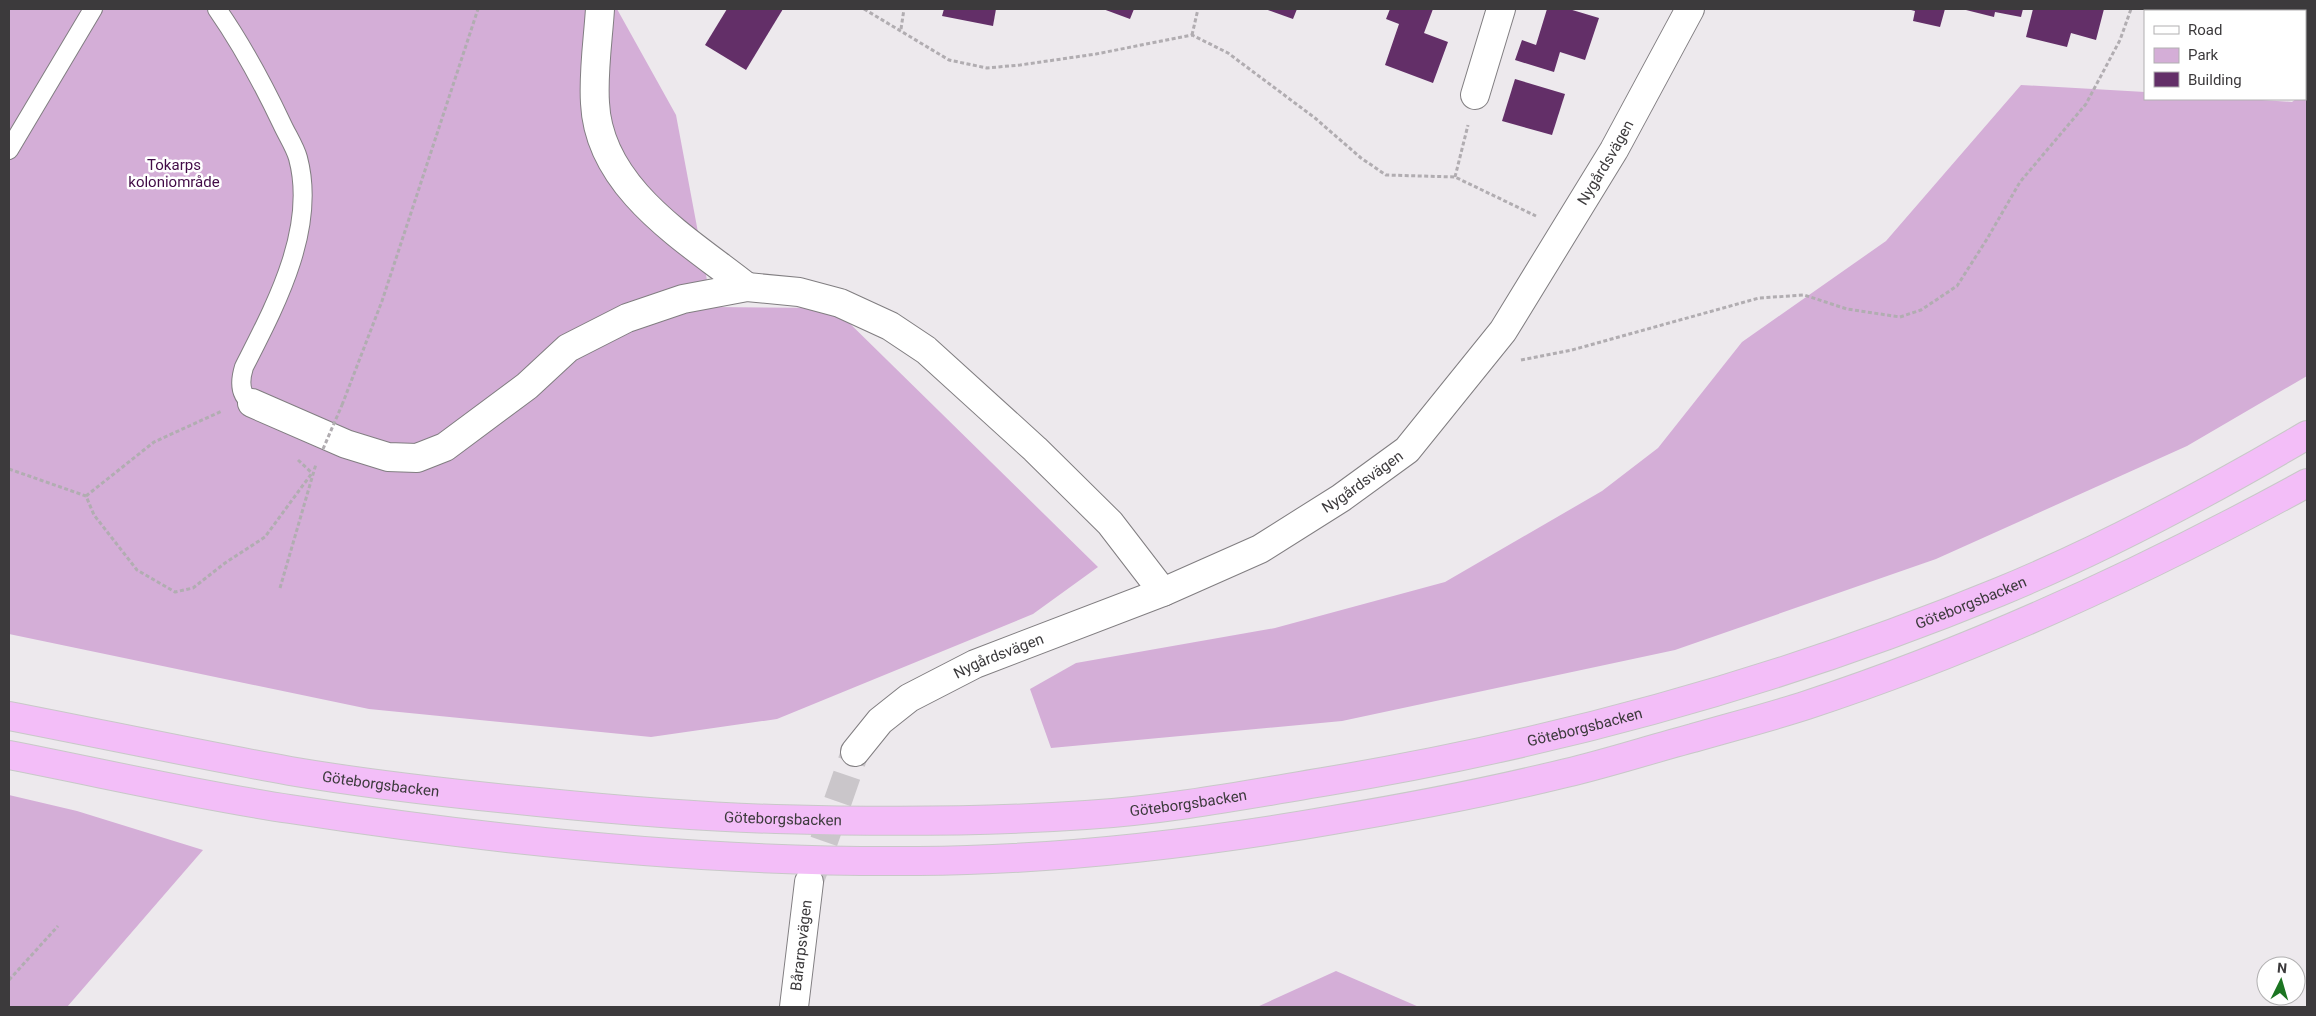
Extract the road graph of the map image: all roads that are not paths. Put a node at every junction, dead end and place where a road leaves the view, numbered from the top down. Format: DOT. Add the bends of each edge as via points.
graph roads {
  1 [pos="93,9"];
  2 [pos="217,9"];
  3 [pos="600,9"];
  4 [pos="1501,9"];
  5 [pos="1690,9"];
  6 [pos="1475,95"];
  7 [pos="9,150"];
  8 [pos="748,287"];
  9 [pos="241,406"];
  10 [pos="2307,435"];
  11 [pos="2307,483"];
  12 [pos="1163,592"];
  13 [pos="9,716"];
  14 [pos="856,752"];
  15 [pos="9,755"];
  16 [pos="810,882"];
  17 [pos="794,1007"];
  1 -- 7 [label="lane"];
  2 -- 9 [label="lane" via="238,40 295,150 302,191 298,238 287,276 244,367 240,379 248,400"];
  3 -- 8 [label="street" via="595,105 604,145 624,180 655,214"];
  4 -- 6 [label="street"];
  5 -- 12 [label="street, Nygårdsvägen" via="1614,150 1503,332 1407,450 1341,498 1260,549"];
  8 -- 9 [label="street" via="684,299 626,318 596,333 568,348 527,386 445,447 417,458 388,457"];
  8 -- 12 [label="street" via="799,292 840,303 890,326 926,350 1035,449 1110,523"];
  10 -- 13 [label="highway, Göteborgsbacken" via="2138,528 2004,590 1886,636 1730,688 1564,734 1403,769 1100,814 932,820 793,819 606,809 454,794 293,771"];
  11 -- 15 [label="highway" via="2113,582 1952,652 1805,706 1569,772 1411,807 1246,835 1132,849 919,861 758,858 598,847 284,809"];
  12 -- 14 [label="street, Nygårdsvägen" via="975,664 909,698 880,721"];
  16 -- 17 [label="street, Bårarpsvägen"];
}
